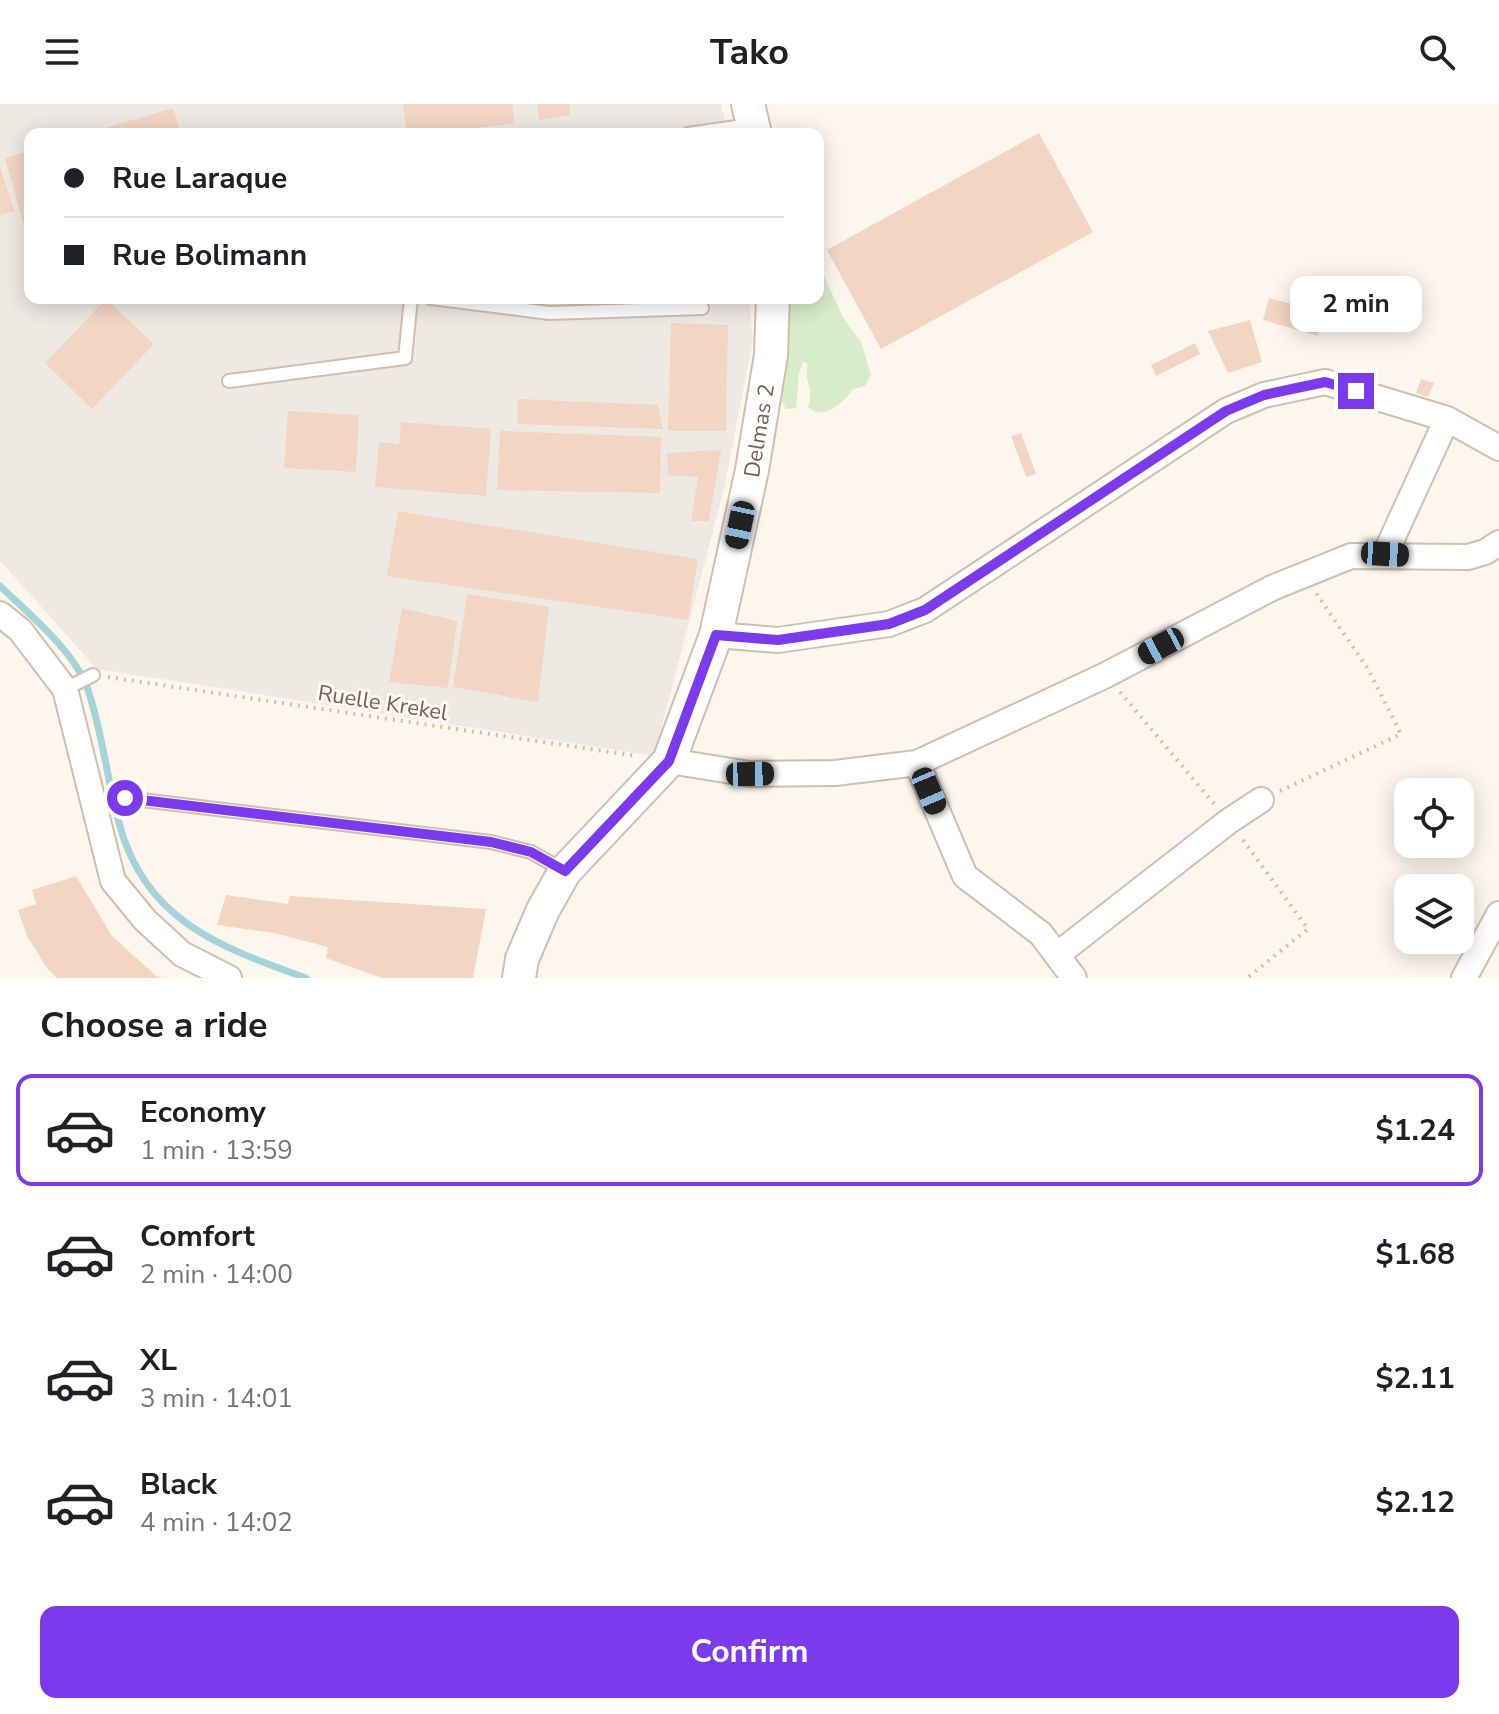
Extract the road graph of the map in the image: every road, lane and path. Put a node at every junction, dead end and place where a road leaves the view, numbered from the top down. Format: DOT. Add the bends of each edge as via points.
graph roads {
  1 [pos="752,121"];
  2 [pos="718,128"];
  3 [pos="410,304"];
  4 [pos="478,304"];
  5 [pos="773,304"];
  6 [pos="702,308"];
  7 [pos="229,381"];
  8 [pos="1447,419"];
  9 [pos="1499,448"];
  10 [pos="1499,543"];
  11 [pos="1385,554"];
  12 [pos="1304,574"];
  13 [pos="0,614"];
  14 [pos="716,635"];
  15 [pos="93,675"];
  16 [pos="69,687"];
  17 [pos="669,761"];
  18 [pos="917,763"];
  19 [pos="1261,800"];
  20 [pos="98,805"];
  21 [pos="565,871"];
  22 [pos="1499,914"];
  23 [pos="1058,954"];
  24 [pos="229,978"];
  25 [pos="519,978"];
  26 [pos="1074,978"];
  27 [pos="1464,978"];
  1 -- 2 [label="lane"];
  3 -- 7 [label="lane" via="405,358"];
  4 -- 6 [label="lane" via="549,313"];
  5 -- 14 [label="street, Delmas 2" via="771,355 752,470"];
  8 -- 9 [label="street"];
  8 -- 11 [label="street"];
  8 -- 14 [label="street" via="1325,382 1264,395 1226,411 925,610 889,624 778,640"];
  10 -- 11 [label="street" via="1468,557"];
  11 -- 12 [label="street" via="1351,556"];
  12 -- 18 [label="street"];
  12 -- 19 [label="path" via="1368,669 1401,734"];
  13 -- 16 [label="street"];
  14 -- 17 [label="street, Delmas 2"];
  15 -- 16 [label="lane"];
  15 -- 17 [label="path, Ruelle Krekel"];
  16 -- 20 [label="street"];
  17 -- 18 [label="street" via="750,774 835,773"];
  17 -- 21 [label="street, Delmas 2"];
  18 -- 23 [label="street" via="965,876 1041,934"];
  19 -- 23 [label="street"];
  20 -- 21 [label="lane" via="125,798 491,842 531,852"];
  20 -- 24 [label="street" via="113,881 182,954"];
  21 -- 25 [label="street, Delmas 2" via="543,910"];
  22 -- 27 [label="street"];
  23 -- 26 [label="street"];
}
